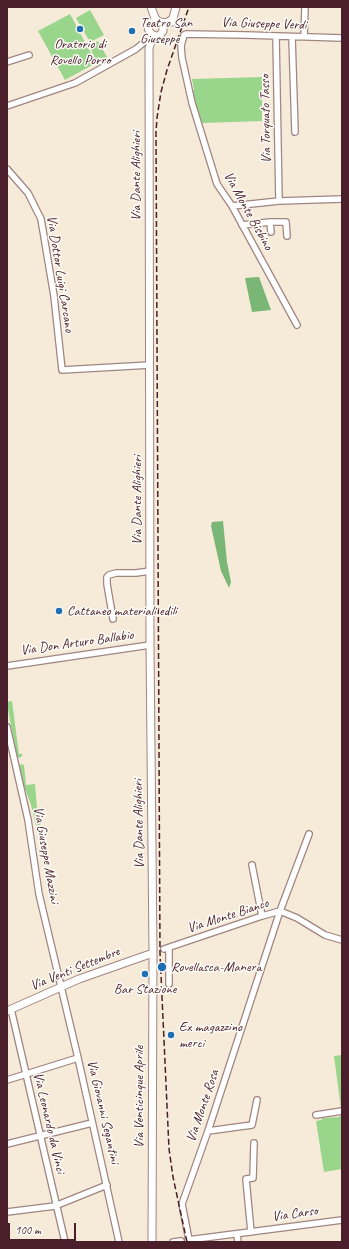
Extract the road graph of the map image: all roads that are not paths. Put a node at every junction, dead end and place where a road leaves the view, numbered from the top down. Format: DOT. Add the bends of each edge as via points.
graph roads {
  1 [pos="150,7"];
  2 [pos="176,7"];
  3 [pos="305,7"];
  4 [pos="173,19"];
  5 [pos="160,22"];
  6 [pos="151,23"];
  7 [pos="149,31"];
  8 [pos="163,31"];
  9 [pos="186,34"];
  10 [pos="156,36"];
  11 [pos="276,36"];
  12 [pos="292,37"];
  13 [pos="304,37"];
  14 [pos="342,38"];
  15 [pos="146,47"];
  16 [pos="29,55"];
  17 [pos="7,62"];
  18 [pos="7,106"];
  19 [pos="295,132"];
  20 [pos="7,169"];
  21 [pos="342,200"];
  22 [pos="279,201"];
  23 [pos="232,206"];
  24 [pos="270,222"];
  25 [pos="242,225"];
  26 [pos="271,232"];
  27 [pos="287,236"];
  28 [pos="297,325"];
  29 [pos="150,366"];
  30 [pos="150,571"];
  31 [pos="113,619"];
  32 [pos="150,645"];
  33 [pos="7,666"];
  34 [pos="7,727"];
  35 [pos="309,834"];
  36 [pos="252,865"];
  37 [pos="280,912"];
  38 [pos="262,916"];
  39 [pos="342,940"];
  40 [pos="153,953"];
  41 [pos="169,984"];
  42 [pos="61,987"];
  43 [pos="9,1010"];
  44 [pos="78,1058"];
  45 [pos="25,1075"];
  46 [pos="7,1080"];
  47 [pos="258,1100"];
  48 [pos="342,1111"];
  49 [pos="316,1115"];
  50 [pos="92,1123"];
  51 [pos="208,1130"];
  52 [pos="40,1136"];
  53 [pos="254,1143"];
  54 [pos="7,1144"];
  55 [pos="107,1185"];
  56 [pos="55,1206"];
  57 [pos="7,1212"];
  58 [pos="342,1220"];
  59 [pos="251,1232"];
  60 [pos="236,1234"];
  61 [pos="188,1240"];
  62 [pos="181,1241"];
  63 [pos="64,1242"];
  64 [pos="119,1242"];
  65 [pos="152,1242"];
  66 [pos="173,1242"];
  67 [pos="238,1242"];
  1 -- 5 [label="street"];
  1 -- 6 [label="street"];
  2 -- 4 [label="street"];
  3 -- 13 [label="street"];
  4 -- 5 [label="street" via="166,23"];
  4 -- 8 [label="street"];
  5 -- 6 [label="street"];
  5 -- 8 [label="street"];
  6 -- 7 [label="street"];
  7 -- 10 [label="street"];
  7 -- 15 [label="street, Via Dante Alighieri"];
  8 -- 10 [label="street"];
  9 -- 11 [label="street, Via Giuseppe Verdi"];
  9 -- 23 [label="street, Via Monte Bisbino" via="181,53 192,103 217,184"];
  10 -- 15 [label="street"];
  11 -- 12 [label="street, Via Giuseppe Verdi"];
  11 -- 22 [label="street, Via Torquato Tasso"];
  12 -- 13 [label="street, Via Giuseppe Verdi"];
  12 -- 19 [label="street"];
  13 -- 14 [label="street, Via Giuseppe Verdi"];
  15 -- 18 [label="street" via="75,83"];
  15 -- 29 [label="street, Via Dante Alighieri"];
  16 -- 17 [label="street"];
  20 -- 29 [label="street, Via Dottor Luigi Carcano" via="28,193 41,219 54,296 62,370"];
  21 -- 22 [label="street"];
  22 -- 23 [label="street"];
  23 -- 25 [label="street, Via Monte Bisbino"];
  24 -- 25 [label="street"];
  24 -- 26 [label="street"];
  24 -- 27 [label="street" via="286,222"];
  25 -- 28 [label="street, Via Monte Bisbino"];
  29 -- 30 [label="street, Via Dante Alighieri"];
  30 -- 31 [label="street" via="116,573 107,577"];
  30 -- 32 [label="street, Via Dante Alighieri"];
  32 -- 33 [label="street, Via Don Arturo Ballabio"];
  32 -- 40 [label="street, Via Dante Alighieri"];
  34 -- 42 [label="street, Via Giuseppe Mazzini" via="28,820 39,894"];
  35 -- 37 [label="street, Via Monte Rosa"];
  36 -- 38 [label="street"];
  37 -- 38 [label="street, Via Monte Bianco"];
  37 -- 39 [label="street, Via Monte Bianco"];
  37 -- 51 [label="street, Via Monte Rosa"];
  38 -- 41 [label="street, Via Monte Bianco" via="166,948"];
  40 -- 42 [label="street, Via Venti Settembre"];
  40 -- 65 [label="street, Via Venticinque Aprile"];
  42 -- 43 [label="street, Via Venti Settembre"];
  42 -- 44 [label="street, Via Giovanni Segantini"];
  43 -- 45 [label="street, Via Leonardo da Vinci"];
  44 -- 45 [label="street"];
  44 -- 50 [label="street, Via Giovanni Segantini"];
  45 -- 46 [label="street"];
  45 -- 52 [label="street, Via Leonardo da Vinci"];
  47 -- 51 [label="street" via="252,1125"];
  48 -- 49 [label="street"];
  50 -- 52 [label="street"];
  50 -- 55 [label="street, Via Giovanni Segantini"];
  51 -- 61 [label="street, Via Monte Rosa" via="182,1204"];
  52 -- 54 [label="street"];
  52 -- 56 [label="street, Via Leonardo da Vinci"];
  53 -- 59 [label="street" via="253,1178 246,1179"];
  55 -- 56 [label="street"];
  55 -- 64 [label="street, Via Giovanni Segantini"];
  56 -- 57 [label="street"];
  56 -- 63 [label="street, Via Leonardo da Vinci"];
  58 -- 59 [label="street, Via Carso"];
  59 -- 60 [label="street, Via Carso"];
  60 -- 61 [label="street, Via Carso"];
  60 -- 67 [label="street"];
  62 -- 66 [label="street"];
}
